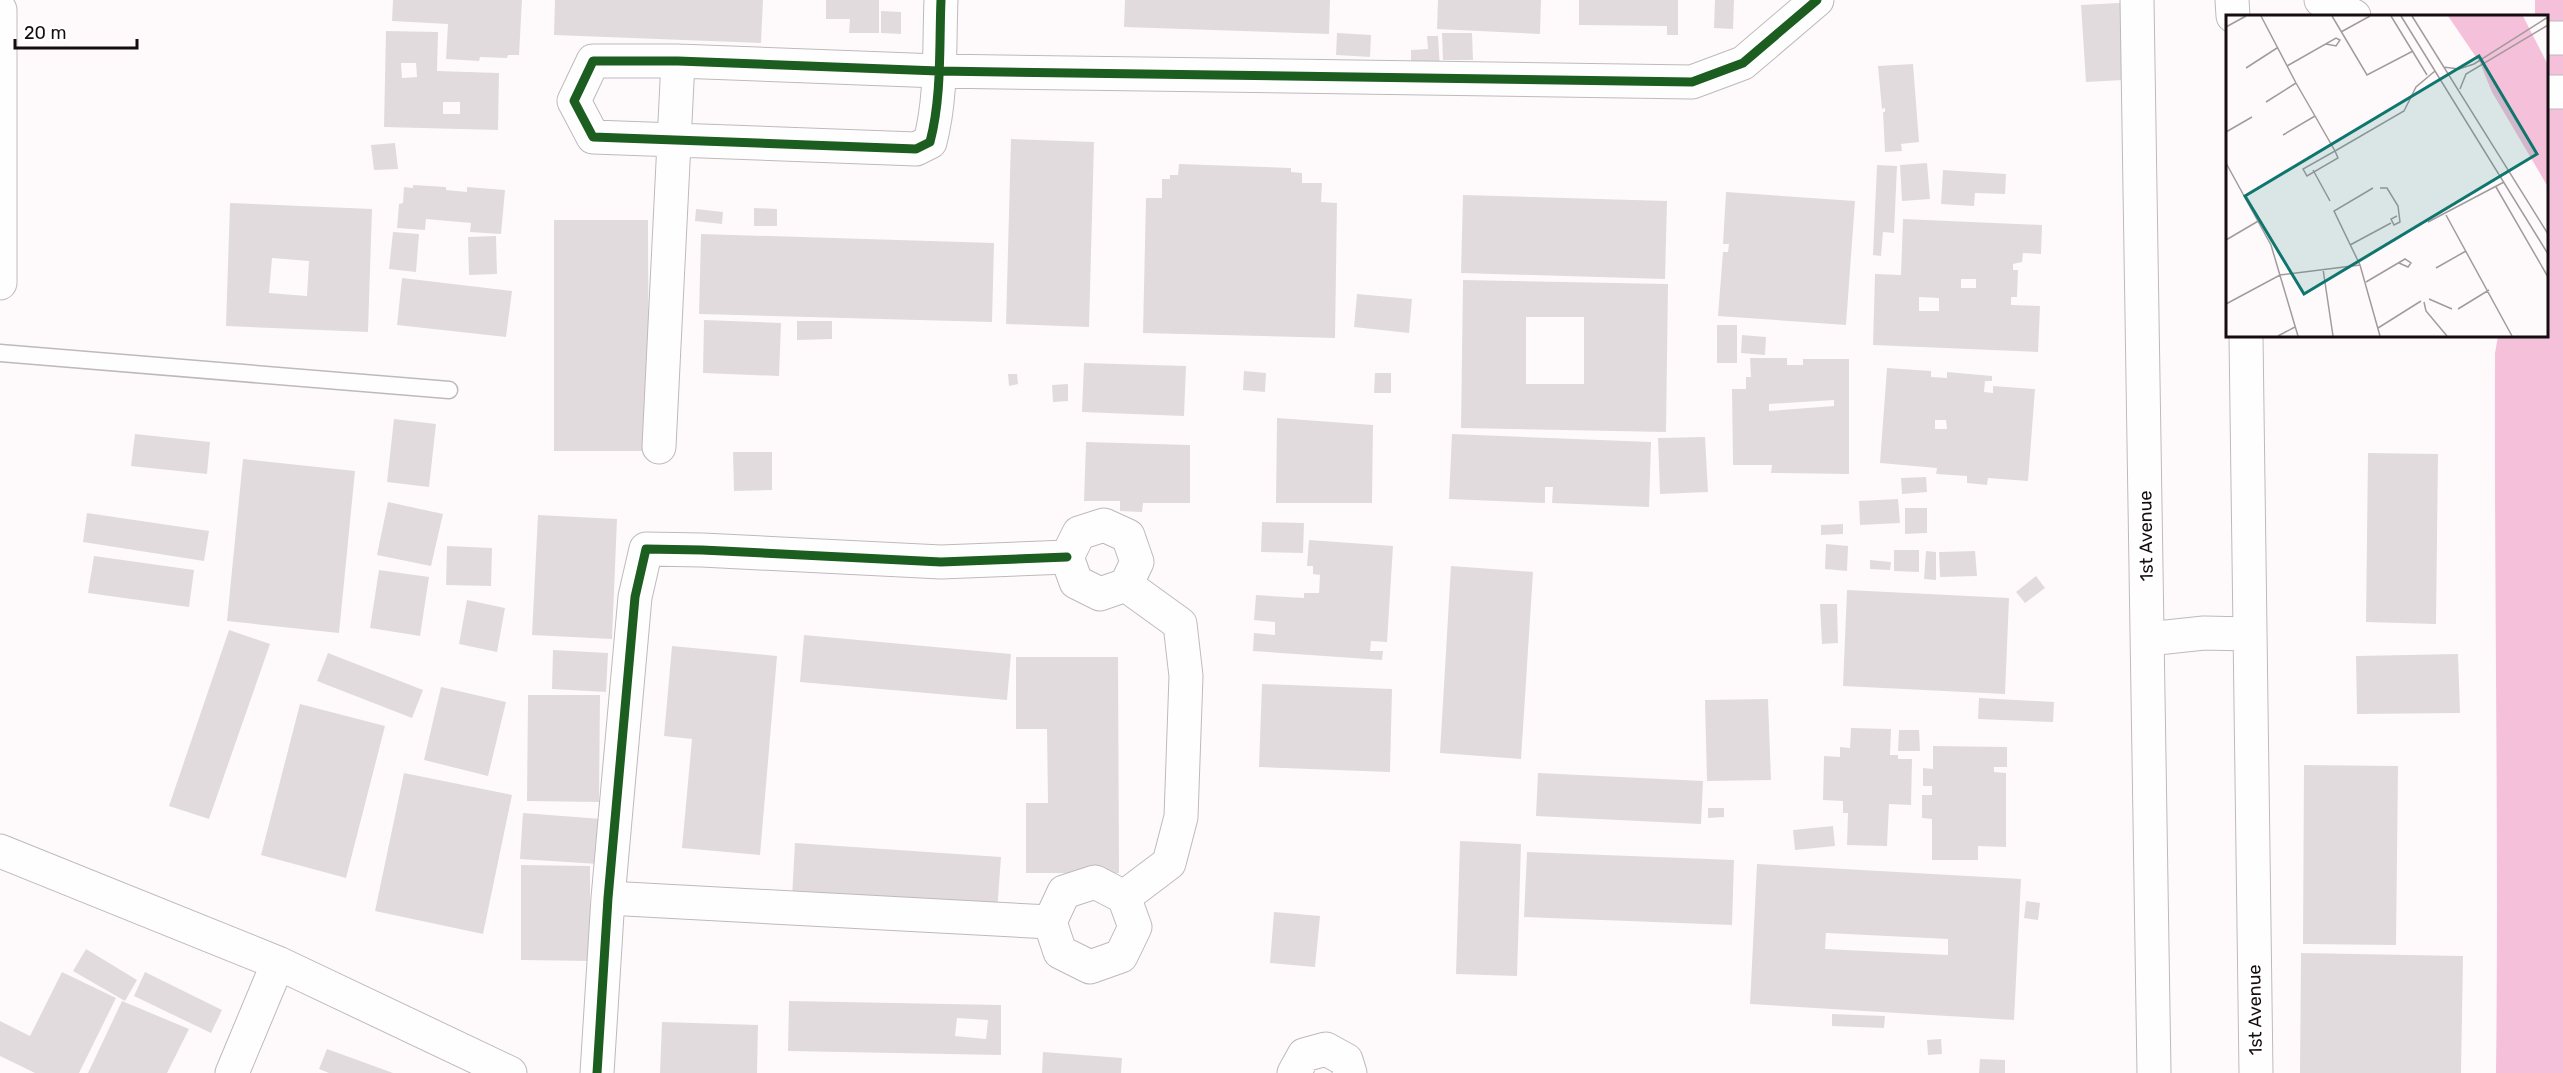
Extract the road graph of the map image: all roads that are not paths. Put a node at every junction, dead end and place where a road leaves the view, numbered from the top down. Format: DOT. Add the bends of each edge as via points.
graph roads {
  1 [pos="941,0"];
  2 [pos="1817,0"];
  3 [pos="2137,0"];
  4 [pos="2232,0"];
  5 [pos="2321,0"];
  6 [pos="0,10"];
  7 [pos="2233,15"];
  8 [pos="2352,15"];
  9 [pos="678,61"];
  10 [pos="938,71"];
  11 [pos="674,139"];
  12 [pos="1,270"];
  13 [pos="2246,338"];
  14 [pos="0,354"];
  15 [pos="449,390"];
  16 [pos="659,447"];
  17 [pos="1067,557"];
  18 [pos="1126,585"];
  19 [pos="2250,634"];
  20 [pos="2148,639"];
  21 [pos="0,851"];
  22 [pos="1124,897"];
  23 [pos="608,898"];
  24 [pos="1050,921"];
  25 [pos="278,963"];
  26 [pos="232,1073"];
  27 [pos="510,1073"];
  28 [pos="597,1073"];
  29 [pos="1294,1073"];
  30 [pos="1350,1073"];
  31 [pos="2154,1073"];
  32 [pos="2256,1073"];
  1 -- 10 [label="street"];
  2 -- 10 [label="street" via="1743,63 1692,82"];
  3 -- 20 [label="street, 1st Avenue"];
  4 -- 7 [label="street"];
  5 -- 8 [label="street"];
  6 -- 12 [label="street"];
  9 -- 10 [label="street"];
  9 -- 11 [label="street"];
  9 -- 11 [label="street" via="593,61 574,101 593,137"];
  10 -- 11 [label="street" via="930,142 916,149"];
  11 -- 16 [label="street"];
  13 -- 19 [label="street, 1st Avenue"];
  14 -- 15 [label="lane"];
  17 -- 18 [label="street" via="1076,582 1100,594"];
  17 -- 18 [label="street" via="1079,533 1104,525 1128,536 1137,561"];
  17 -- 23 [label="street" via="941,562 646,549 635,597"];
  18 -- 22 [label="street" via="1180,624 1186,676 1181,817 1169,863"];
  19 -- 20 [label="street" via="2204,633"];
  19 -- 32 [label="street, 1st Avenue"];
  20 -- 31 [label="street, 1st Avenue"];
  21 -- 25 [label="street"];
  22 -- 24 [label="street" via="1095,882 1064,892"];
  22 -- 24 [label="street" via="1135,927 1121,956 1090,967 1060,952"];
  23 -- 24 [label="street"];
  23 -- 28 [label="street"];
  25 -- 26 [label="street"];
  25 -- 27 [label="street"];
  29 -- 30 [label="street" via="1304,1055 1326,1049 1346,1060"];
}
